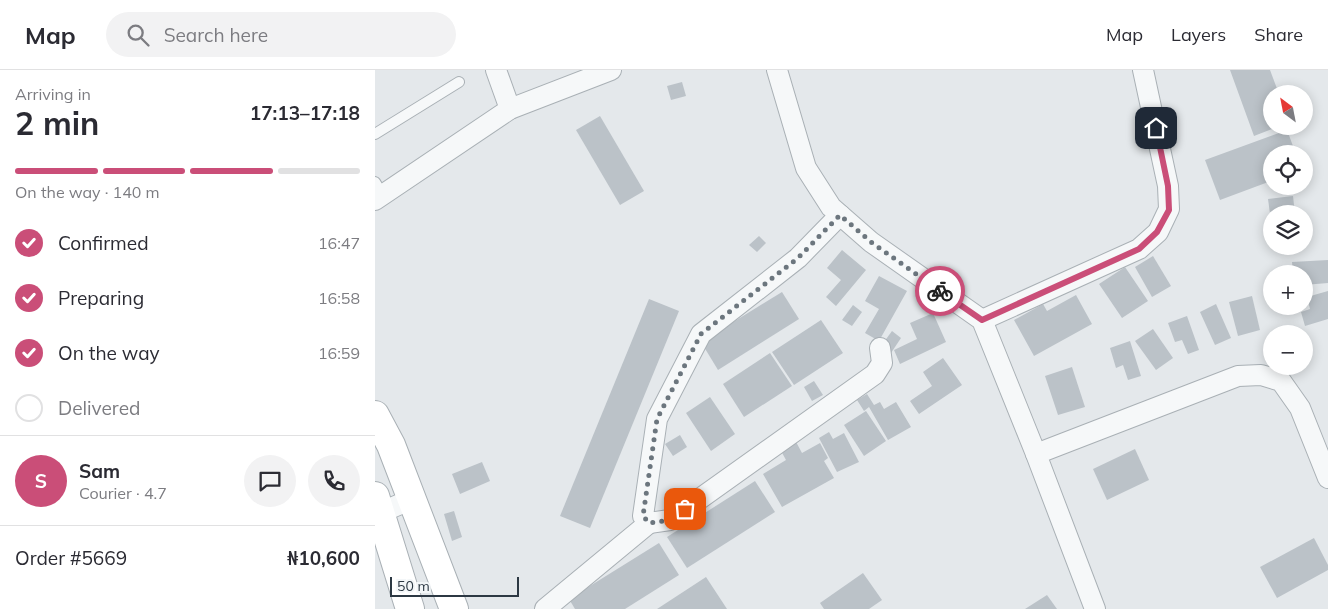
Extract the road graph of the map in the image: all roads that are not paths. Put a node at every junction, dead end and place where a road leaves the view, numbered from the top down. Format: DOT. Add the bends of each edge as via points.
graph roads {
  1 [pos="496,70"];
  2 [pos="611,70"];
  3 [pos="777,70"];
  4 [pos="1143,70"];
  5 [pos="459,82"];
  6 [pos="510,109"];
  7 [pos="375,134"];
  8 [pos="378,192"];
  9 [pos="840,215"];
  10 [pos="982,320"];
  11 [pos="880,348"];
  12 [pos="375,415"];
  13 [pos="1036,454"];
  14 [pos="1328,478"];
  15 [pos="412,499"];
  16 [pos="377,508"];
  17 [pos="649,523"];
  18 [pos="411,609"];
  19 [pos="454,609"];
  20 [pos="545,609"];
  21 [pos="1095,609"];
  1 -- 6 [label="street"];
  2 -- 6 [label="street"];
  3 -- 9 [label="street" via="806,168 831,207"];
  4 -- 10 [label="street" via="1168,186 1169,210 1157,232 1139,249"];
  5 -- 7 [label="lane"];
  6 -- 8 [label="street"];
  9 -- 10 [label="street" via="871,242"];
  9 -- 17 [label="street" via="798,258 701,334 657,419 643,516"];
  10 -- 13 [label="street"];
  11 -- 17 [label="street" via="881,363 875,374 670,520"];
  12 -- 15 [label="street" via="391,445"];
  13 -- 14 [label="street" via="1239,376 1261,375 1281,380 1300,408"];
  13 -- 21 [label="street"];
  15 -- 16 [label="street"];
  15 -- 19 [label="street"];
  16 -- 18 [label="street"];
  17 -- 20 [label="street"];
}
